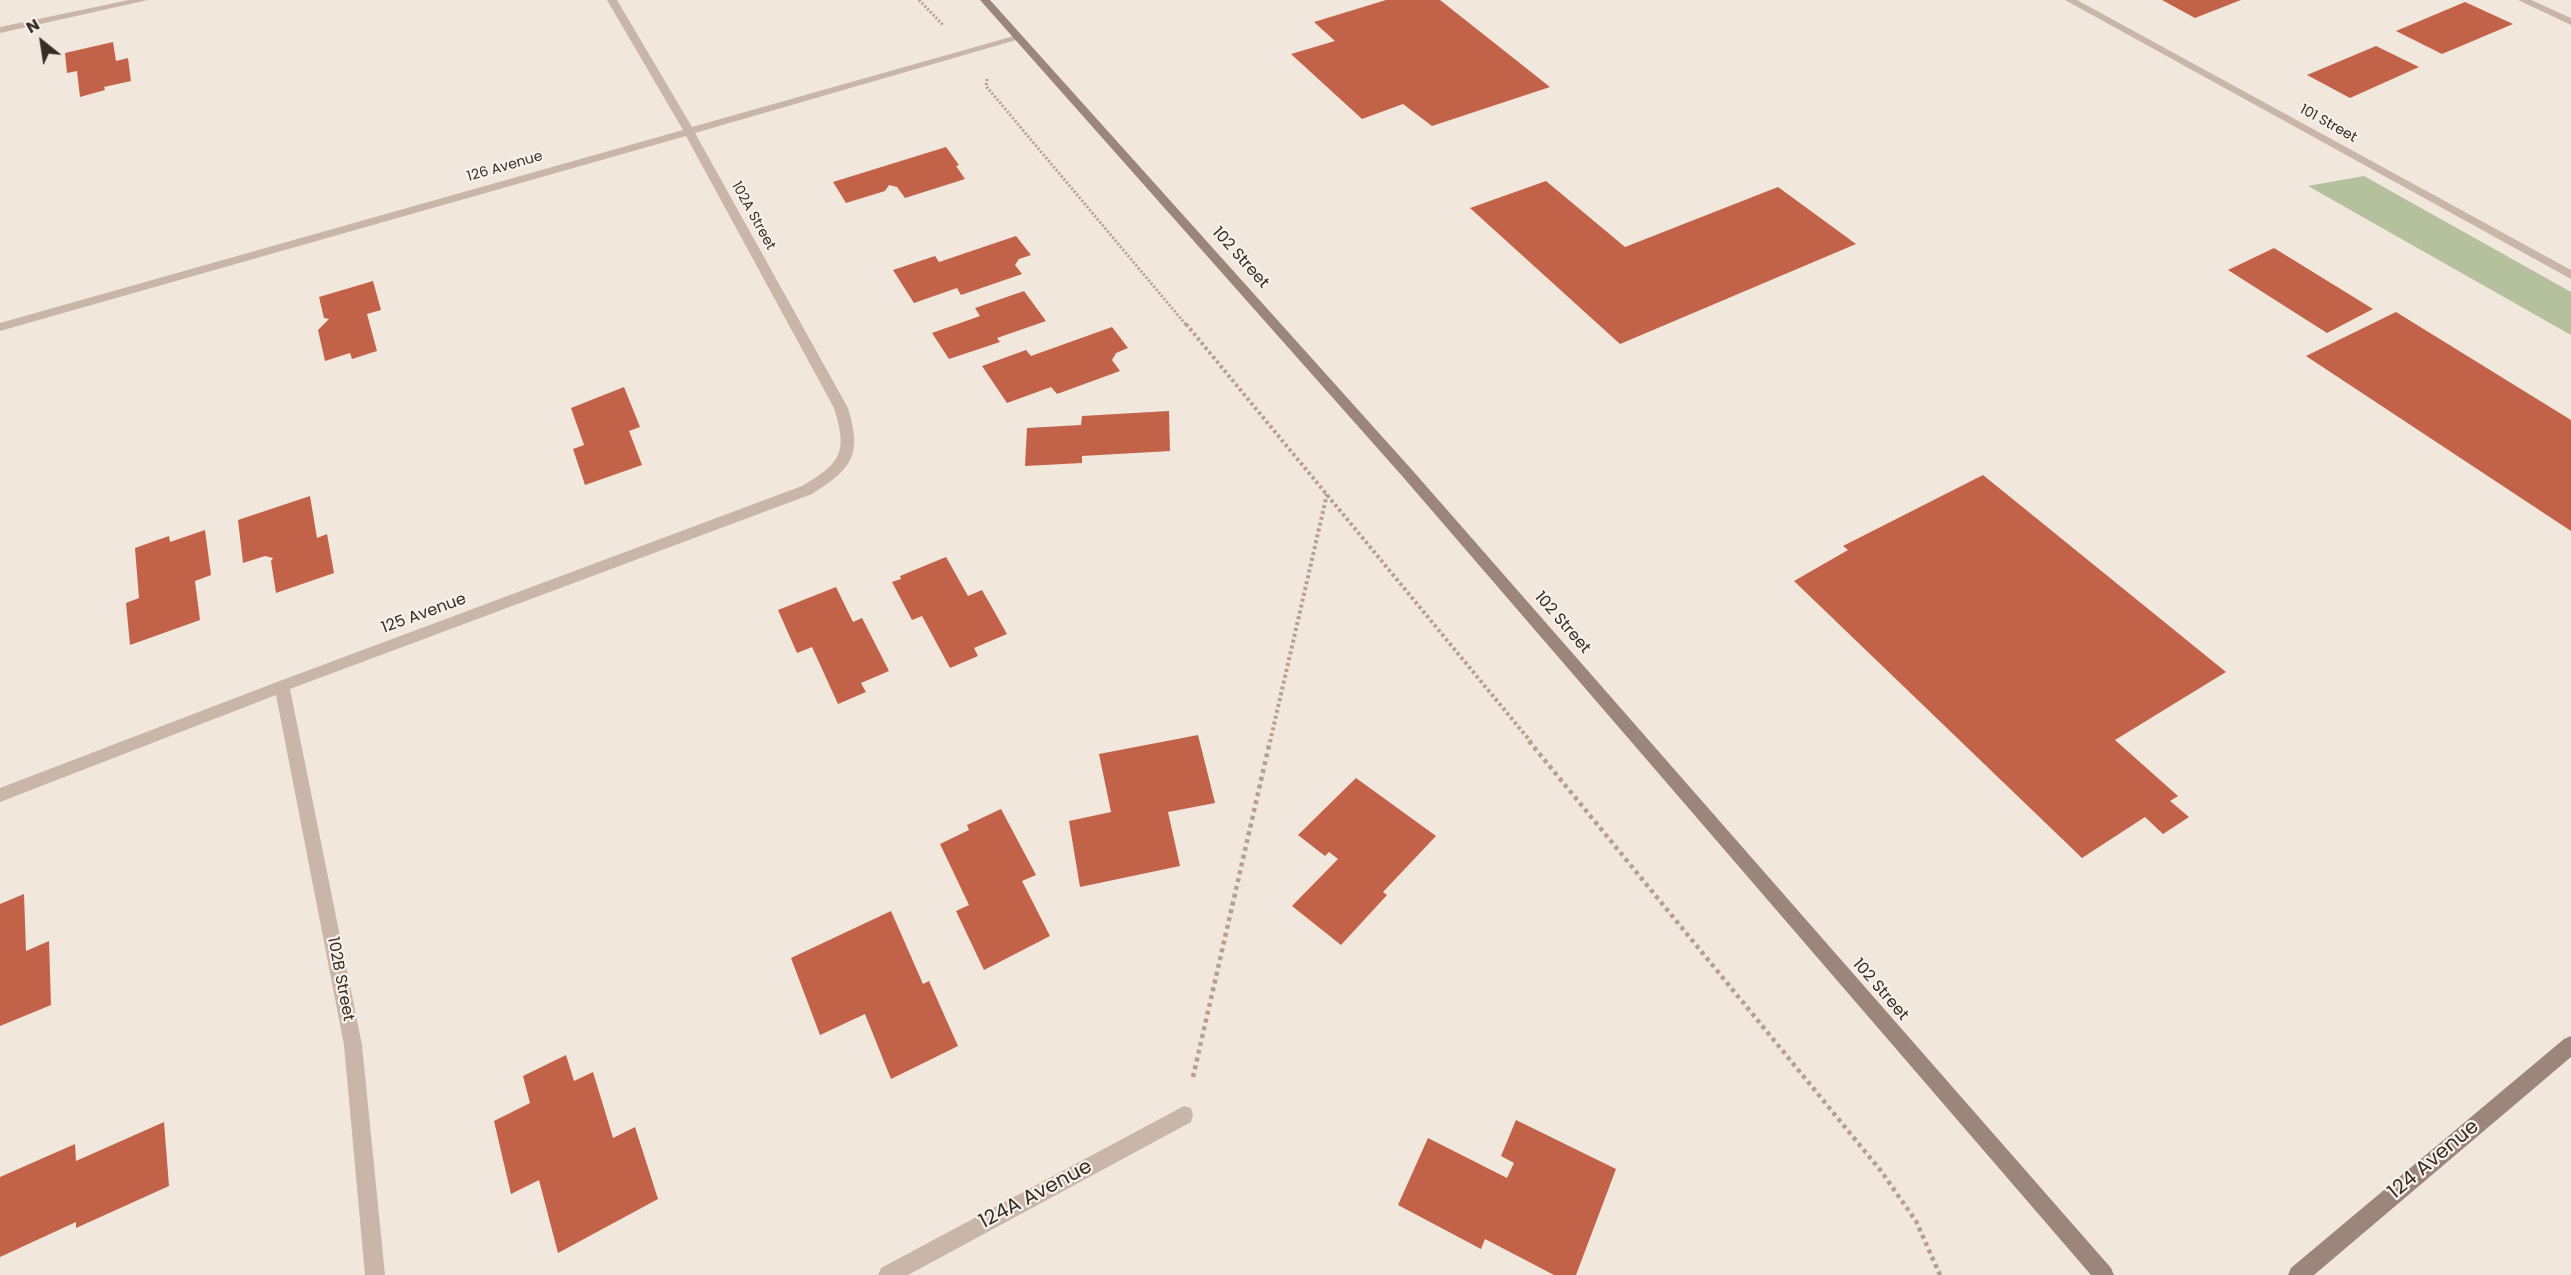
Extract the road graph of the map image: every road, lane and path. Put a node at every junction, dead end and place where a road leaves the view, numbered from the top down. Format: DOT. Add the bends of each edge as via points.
graph roads {
  1 [pos="143,0"];
  2 [pos="612,0"];
  3 [pos="919,0"];
  4 [pos="985,0"];
  5 [pos="2070,0"];
  6 [pos="2523,0"];
  7 [pos="2571,22"];
  8 [pos="0,30"];
  9 [pos="1018,38"];
  10 [pos="968,52"];
  11 [pos="689,131"];
  12 [pos="2571,275"];
  13 [pos="0,327"];
  14 [pos="849,453"];
  15 [pos="1328,494"];
  16 [pos="282,687"];
  17 [pos="0,795"];
  18 [pos="2571,1045"];
  19 [pos="1184,1115"];
  20 [pos="375,1275"];
  21 [pos="888,1275"];
  22 [pos="1940,1275"];
  23 [pos="2104,1275"];
  24 [pos="2298,1275"];
  1 -- 8 [label="street"];
  2 -- 11 [label="street, 102A Street"];
  3 -- 10 [label="path"];
  4 -- 9 [label="street, 102 Street"];
  5 -- 12 [label="street, 101 Street"];
  6 -- 7 [label="street"];
  9 -- 10 [label="street, 126 Avenue"];
  9 -- 23 [label="street, 102 Street" via="1408,474"];
  10 -- 11 [label="street, 126 Avenue"];
  10 -- 15 [label="path" via="988,77 986,86"];
  11 -- 13 [label="street, 126 Avenue"];
  11 -- 14 [label="street, 102A Street" via="841,408 849,432"];
  14 -- 16 [label="street, 125 Avenue" via="837,472 807,490"];
  15 -- 19 [label="path"];
  15 -- 22 [label="path" via="1881,1171 1916,1221"];
  16 -- 17 [label="street, 125 Avenue"];
  16 -- 20 [label="street, 102B Street" via="353,1045"];
  18 -- 24 [label="street, 124 Avenue"];
  19 -- 21 [label="street, 124A Avenue"];
}
